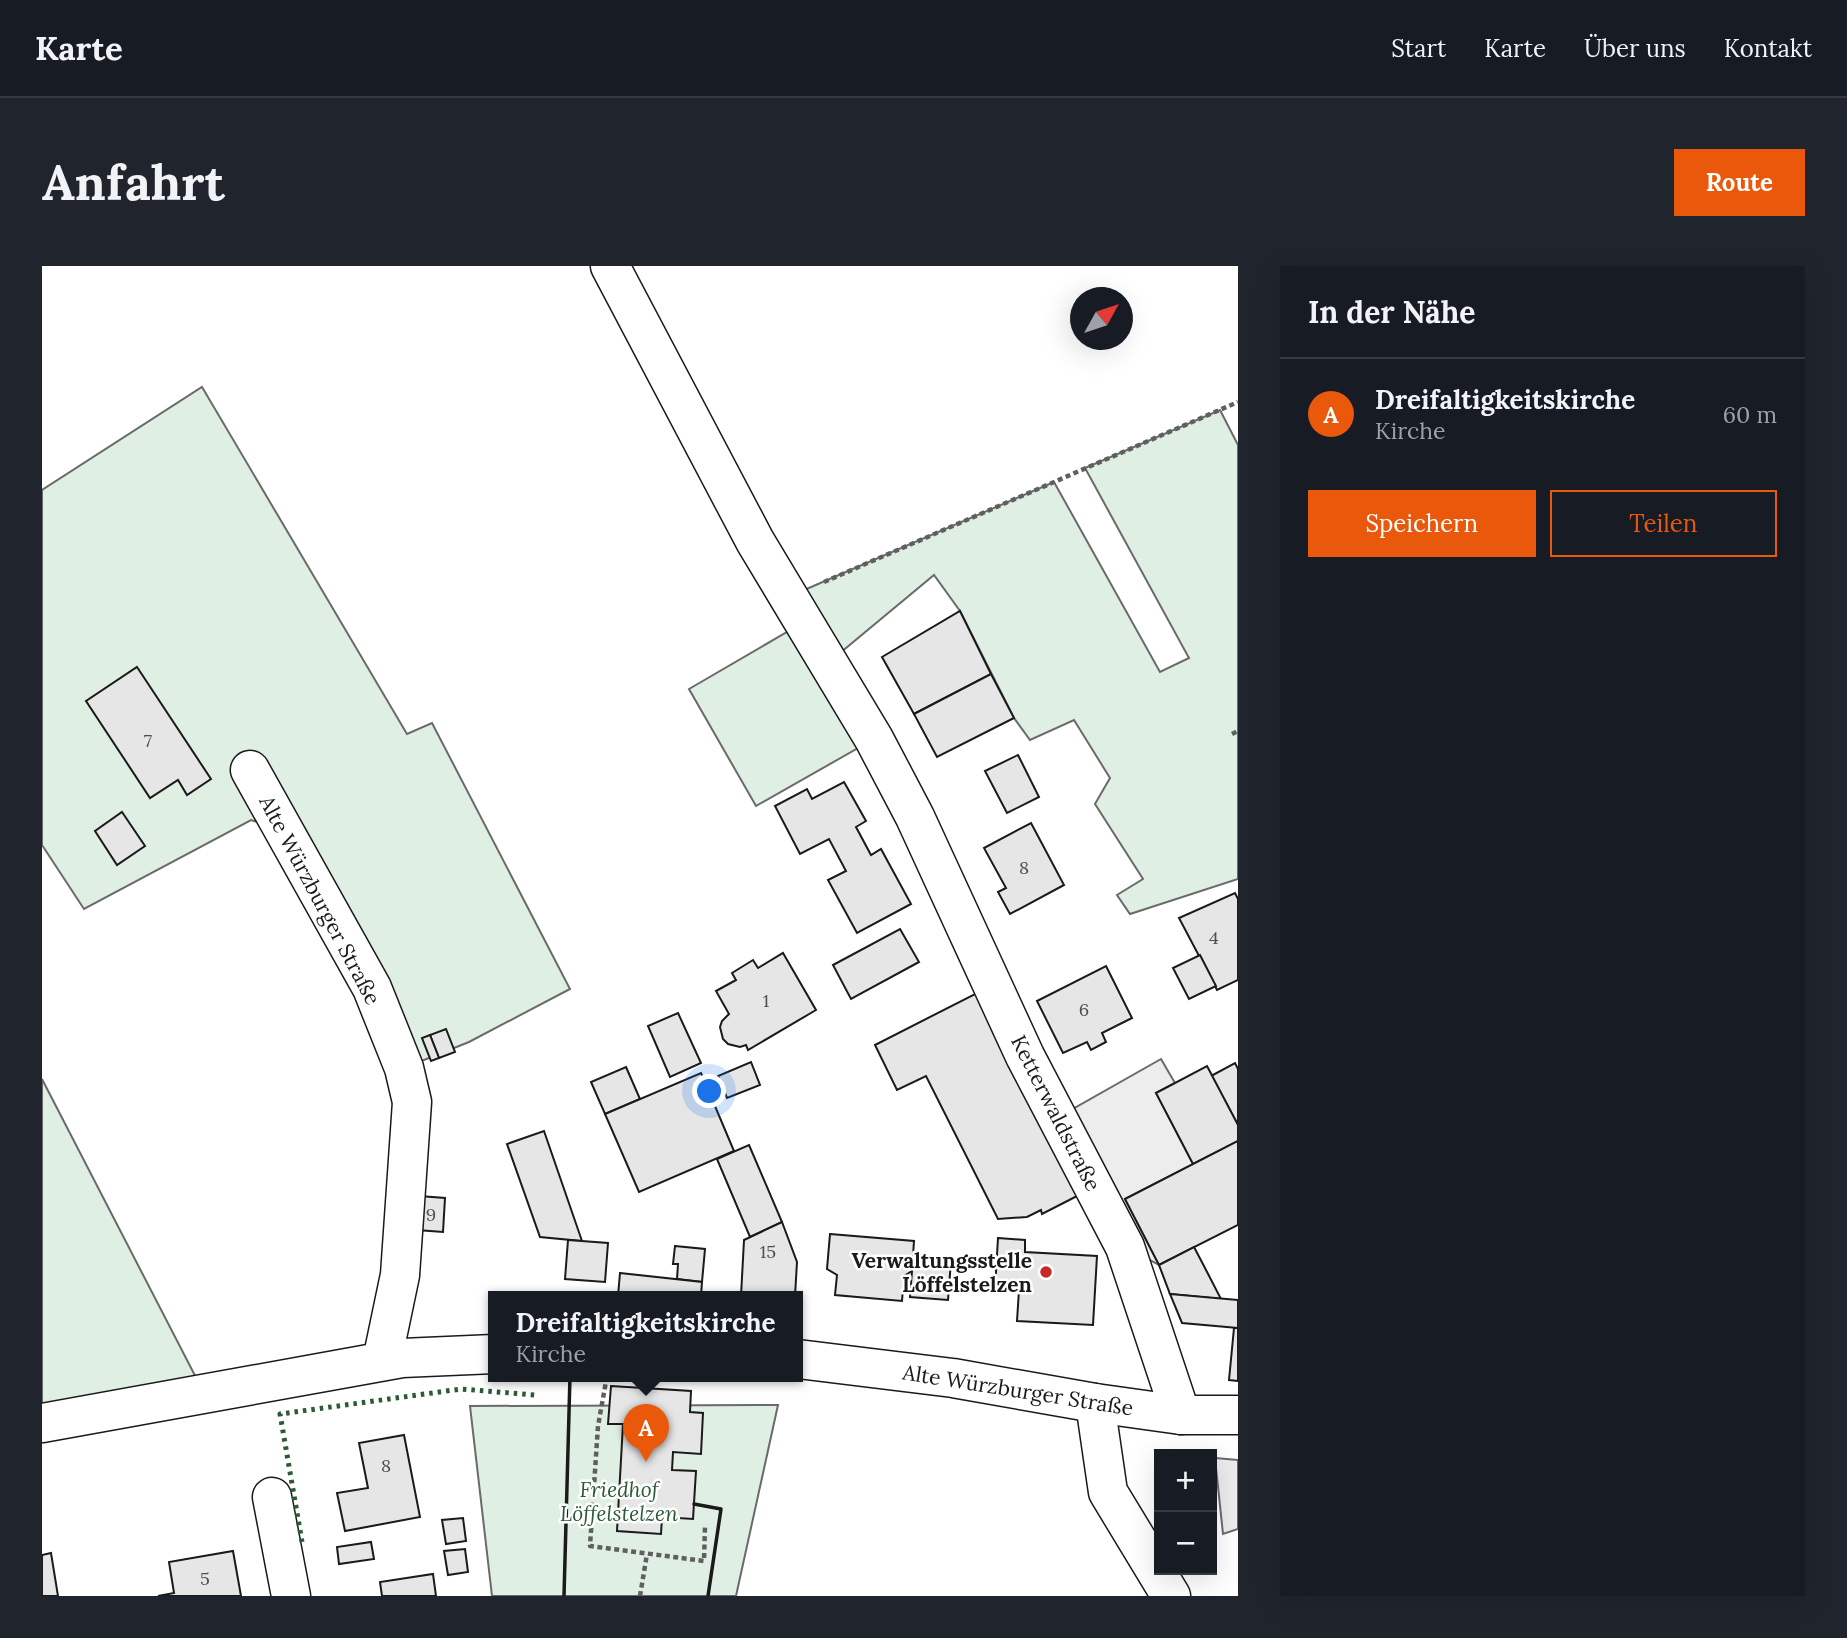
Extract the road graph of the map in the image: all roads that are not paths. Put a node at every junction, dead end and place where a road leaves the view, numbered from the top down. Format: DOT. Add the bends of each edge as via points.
graph roads {
  1 [pos="610,266"];
  2 [pos="250,770"];
  3 [pos="488,1354"];
  4 [pos="803,1360"];
  5 [pos="382,1361"];
  6 [pos="1095,1403"];
  7 [pos="1181,1415"];
  8 [pos="1238,1415"];
  9 [pos="42,1423"];
  10 [pos="272,1497"];
  11 [pos="292,1596"];
  12 [pos="1171,1596"];
  1 -- 7 [label="street, Ketterwaldstraße" via="755,541 874,739 915,817 1025,1056 1125,1247"];
  2 -- 5 [label="street, Alte Würzburger Straße" via="372,988 404,1068 412,1102 400,1275"];
  3 -- 5 [label="street"];
  4 -- 6 [label="street, Alte Würzburger Straße" via="953,1378"];
  5 -- 9 [label="street"];
  6 -- 7 [label="street, Alte Würzburger Straße"];
  6 -- 12 [label="street" via="1108,1492"];
  7 -- 8 [label="street, Alte Würzburger Straße"];
  10 -- 11 [label="street"];
}
